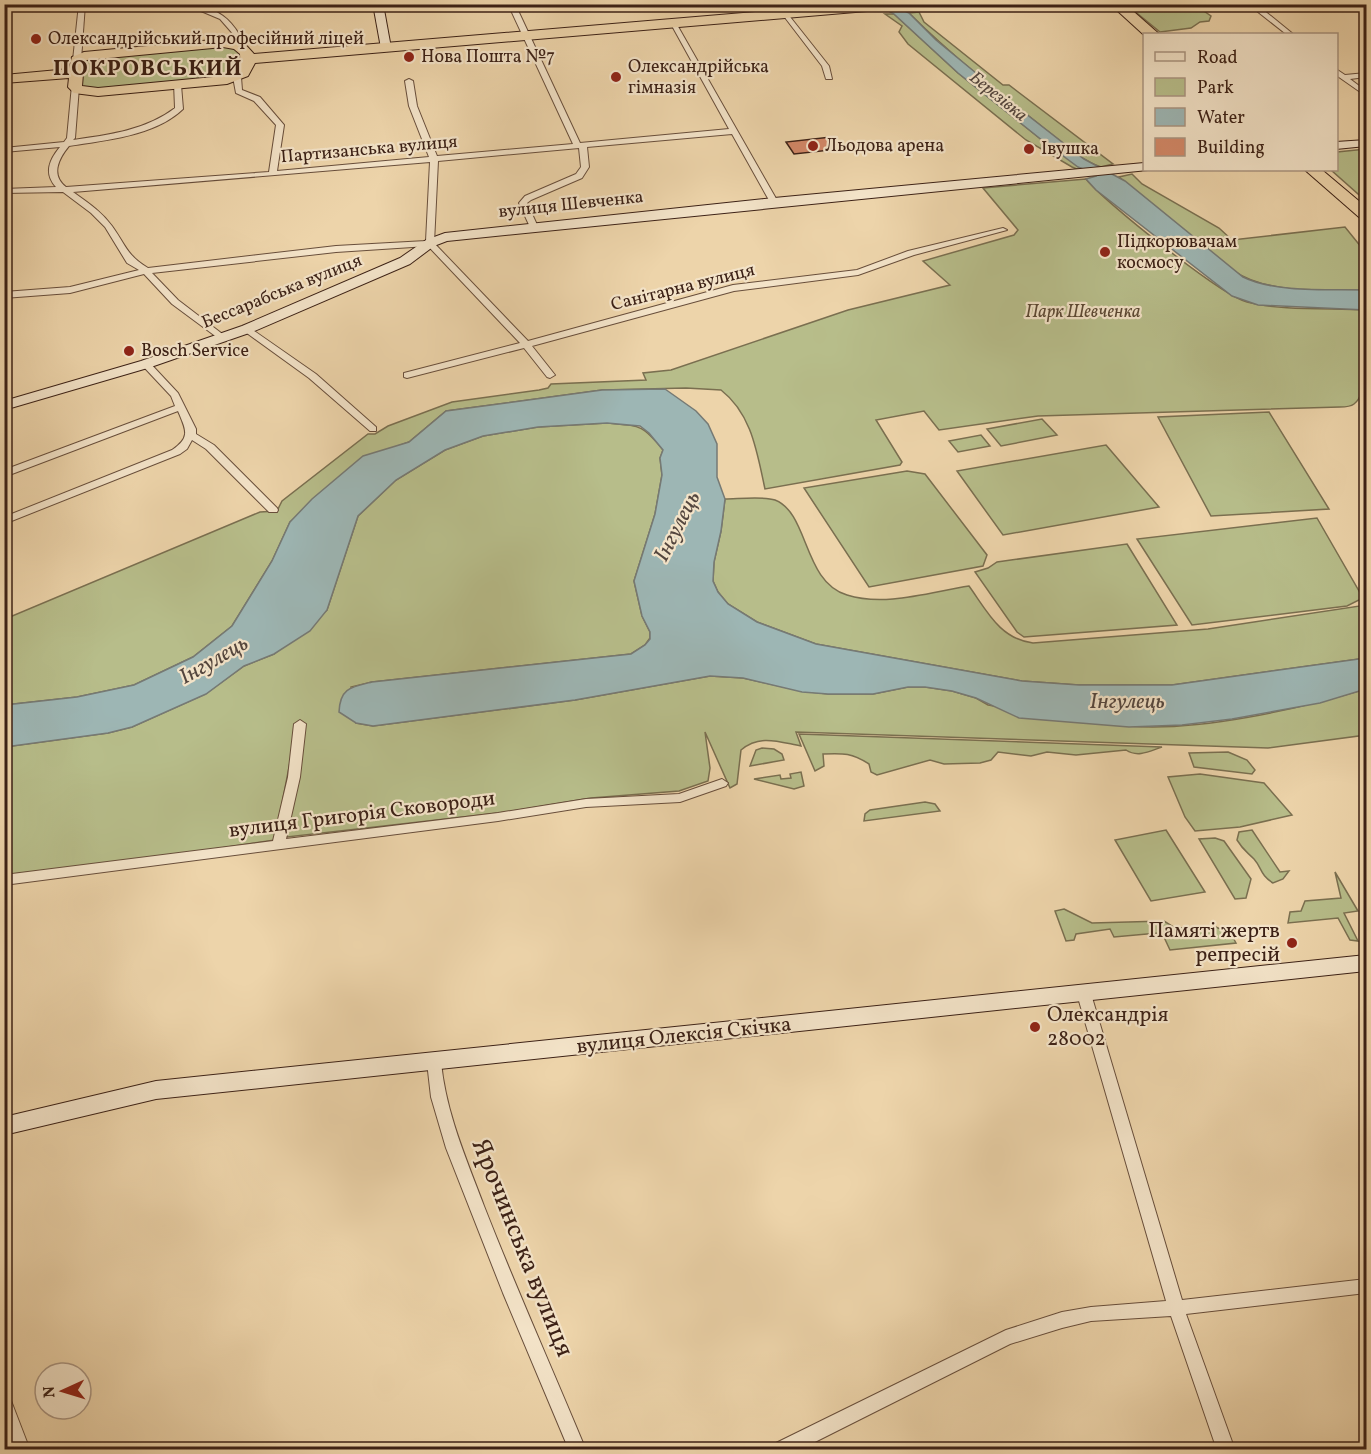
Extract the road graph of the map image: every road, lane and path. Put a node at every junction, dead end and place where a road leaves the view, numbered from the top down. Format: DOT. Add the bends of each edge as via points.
graph roads {
  1 [pos="16,4"];
  2 [pos="82,4"];
  3 [pos="162,4"];
  4 [pos="378,4"];
  5 [pos="511,4"];
  6 [pos="903,4"];
  7 [pos="1116,4"];
  8 [pos="1251,4"];
  9 [pos="4,7"];
  10 [pos="785,14"];
  11 [pos="674,24"];
  12 [pos="1151,33"];
  13 [pos="1289,33"];
  14 [pos="527,36"];
  15 [pos="386,48"];
  16 [pos="245,54"];
  17 [pos="1338,72"];
  18 [pos="76,74"];
  19 [pos="1366,75"];
  20 [pos="237,77"];
  21 [pos="830,77"];
  22 [pos="1345,77"];
  23 [pos="4,79"];
  24 [pos="409,81"];
  25 [pos="177,85"];
  26 [pos="1366,94"];
  27 [pos="735,131"];
  28 [pos="1366,143"];
  29 [pos="66,144"];
  30 [pos="581,146"];
  31 [pos="1338,146"];
  32 [pos="4,150"];
  33 [pos="434,159"];
  34 [pos="1143,167"];
  35 [pos="1314,171"];
  36 [pos="273,174"];
  37 [pos="65,190"];
  38 [pos="4,191"];
  39 [pos="774,202"];
  40 [pos="1366,215"];
  41 [pos="534,226"];
  42 [pos="1003,230"];
  43 [pos="430,243"];
  44 [pos="146,272"];
  45 [pos="4,295"];
  46 [pos="247,329"];
  47 [pos="222,338"];
  48 [pos="526,344"];
  49 [pos="146,364"];
  50 [pos="407,375"];
  51 [pos="550,375"];
  52 [pos="4,406"];
  53 [pos="181,407"];
  54 [pos="373,429"];
  55 [pos="191,435"];
  56 [pos="4,474"];
  57 [pos="273,510"];
  58 [pos="4,520"];
  59 [pos="300,724"];
  60 [pos="722,783"];
  61 [pos="279,844"];
  62 [pos="4,880"];
  63 [pos="1366,963"];
  64 [pos="1084,994"];
  65 [pos="434,1062"];
  66 [pos="4,1126"];
  67 [pos="1366,1286"];
  68 [pos="1176,1308"];
  69 [pos="4,1404"];
  70 [pos="21,1449"];
  71 [pos="578,1449"];
  72 [pos="780,1449"];
  73 [pos="1226,1449"];
  1 -- 9 [label="street"];
  2 -- 18 [label="street"];
  3 -- 16 [label="street" via="207,10 227,19"];
  4 -- 15 [label="main road"];
  5 -- 14 [label="street"];
  6 -- 10 [label="highway"];
  7 -- 12 [label="highway"];
  8 -- 13 [label="street"];
  10 -- 11 [label="highway"];
  10 -- 21 [label="street"];
  11 -- 14 [label="highway"];
  11 -- 27 [label="street"];
  14 -- 15 [label="highway"];
  14 -- 30 [label="street"];
  15 -- 16 [label="highway"];
  16 -- 18 [label="highway" via="232,43 92,54"];
  16 -- 20 [label="highway" via="248,66"];
  17 -- 22 [label="street"];
  18 -- 23 [label="highway"];
  18 -- 25 [label="highway" via="79,90"];
  18 -- 29 [label="street" via="70,138"];
  19 -- 22 [label="street"];
  20 -- 25 [label="highway"];
  20 -- 36 [label="street" via="238,91 257,99 280,125"];
  22 -- 26 [label="street"];
  24 -- 33 [label="street" via="412,106"];
  25 -- 29 [label="street" via="179,108 170,118"];
  27 -- 30 [label="street, Партизанська вулиця"];
  27 -- 39 [label="street"];
  28 -- 31 [label="main road"];
  29 -- 32 [label="street"];
  29 -- 37 [label="street" via="54,160 53,170 57,184"];
  30 -- 33 [label="street, Партизанська вулиця"];
  30 -- 41 [label="street" via="585,167 579,176 523,203"];
  33 -- 36 [label="street, Партизанська вулиця"];
  33 -- 43 [label="street"];
  34 -- 39 [label="main road, вулиця Шевченка"];
  35 -- 40 [label="highway"];
  36 -- 37 [label="street, Партизанська вулиця"];
  37 -- 38 [label="street, Партизанська вулиця"];
  37 -- 44 [label="street" via="94,211 130,261"];
  39 -- 41 [label="main road, вулиця Шевченка"];
  41 -- 43 [label="main road, вулиця Шевченка" via="445,237"];
  42 -- 48 [label="street, Санітарна вулиця" via="911,253 858,272 733,288"];
  43 -- 44 [label="street, вулиця Шевченка" via="336,249"];
  43 -- 46 [label="main road, Бессарабська вулиця" via="405,261"];
  43 -- 48 [label="street"];
  44 -- 45 [label="street, вулиця Шевченка" via="70,290"];
  44 -- 47 [label="street"];
  46 -- 47 [label="main road, Бессарабська вулиця"];
  46 -- 54 [label="street" via="286,355"];
  47 -- 49 [label="main road, Бессарабська вулиця"];
  48 -- 50 [label="street, Санітарна вулиця"];
  48 -- 51 [label="street"];
  49 -- 52 [label="main road, Бессарабська вулиця"];
  49 -- 53 [label="street"];
  53 -- 55 [label="street"];
  53 -- 56 [label="street"];
  55 -- 57 [label="street" via="210,447"];
  55 -- 58 [label="street" via="176,452"];
  59 -- 61 [label="street" via="294,777"];
  60 -- 61 [label="street, вулиця Григорія Сковороди" via="680,798 586,803 498,818"];
  61 -- 62 [label="street, вулиця Григорія Сковороди"];
  63 -- 64 [label="main road, вулиця Олексія Скічка"];
  64 -- 65 [label="main road, вулиця Олексія Скічка"];
  64 -- 68 [label="street"];
  65 -- 66 [label="main road, вулиця Олексія Скічка" via="156,1090"];
  65 -- 71 [label="street, Ярочинська вулиця" via="446,1126 495,1258"];
  67 -- 68 [label="street"];
  68 -- 72 [label="street" via="1090,1314 1015,1335"];
  68 -- 73 [label="street"];
  69 -- 70 [label="street"];
}
